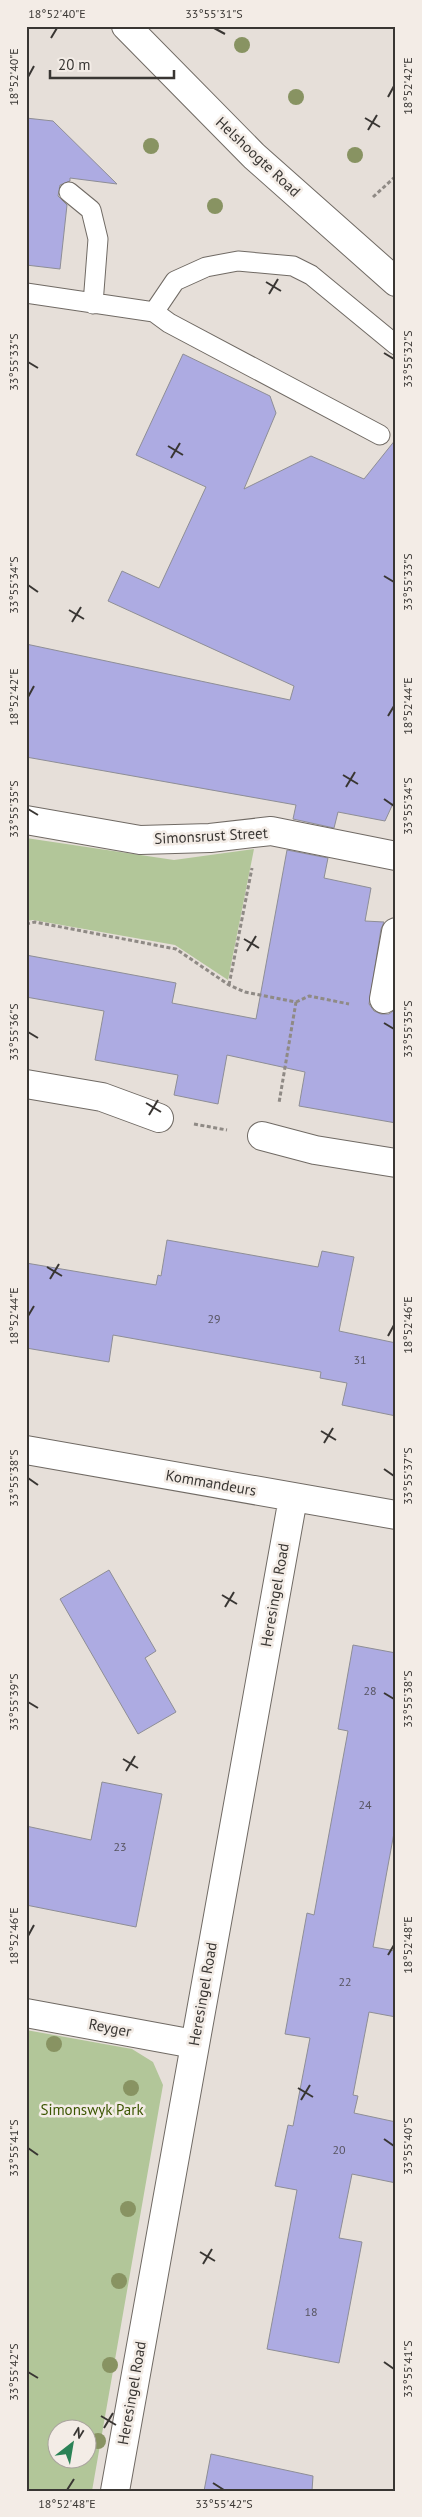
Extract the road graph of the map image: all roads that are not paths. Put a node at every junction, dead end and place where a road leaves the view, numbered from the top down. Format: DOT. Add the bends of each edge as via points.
graph roads {
  1 [pos="126,26"];
  2 [pos="69,192"];
  3 [pos="396,282"];
  4 [pos="26,293"];
  5 [pos="93,304"];
  6 [pos="154,312"];
  7 [pos="396,345"];
  8 [pos="380,435"];
  9 [pos="26,820"];
  10 [pos="396,856"];
  11 [pos="396,932"];
  12 [pos="384,999"];
  13 [pos="26,1084"];
  14 [pos="159,1118"];
  15 [pos="267,1137"];
  16 [pos="396,1163"];
  17 [pos="26,1450"];
  18 [pos="292,1498"];
  19 [pos="396,1515"];
  20 [pos="26,2012"];
  21 [pos="194,2044"];
  22 [pos="115,2491"];
  1 -- 3 [label="street, Helshoogte Road" via="254,156"];
  2 -- 5 [label="lane" via="92,210 98,239"];
  4 -- 5 [label="lane"];
  5 -- 6 [label="lane"];
  6 -- 7 [label="lane" via="175,281 206,267 238,261 293,266 311,275"];
  6 -- 8 [label="lane"];
  9 -- 10 [label="street, Simonsrust Street" via="140,840 210,838 271,831"];
  11 -- 12 [label="street"];
  13 -- 14 [label="street" via="102,1097"];
  15 -- 16 [label="street" via="315,1150"];
  17 -- 18 [label="street, Kommandeurs"];
  18 -- 19 [label="street, Kommandeurs"];
  18 -- 21 [label="street, Heresingel Road"];
  20 -- 21 [label="street, Reyger"];
  21 -- 22 [label="street, Heresingel Road"];
}
